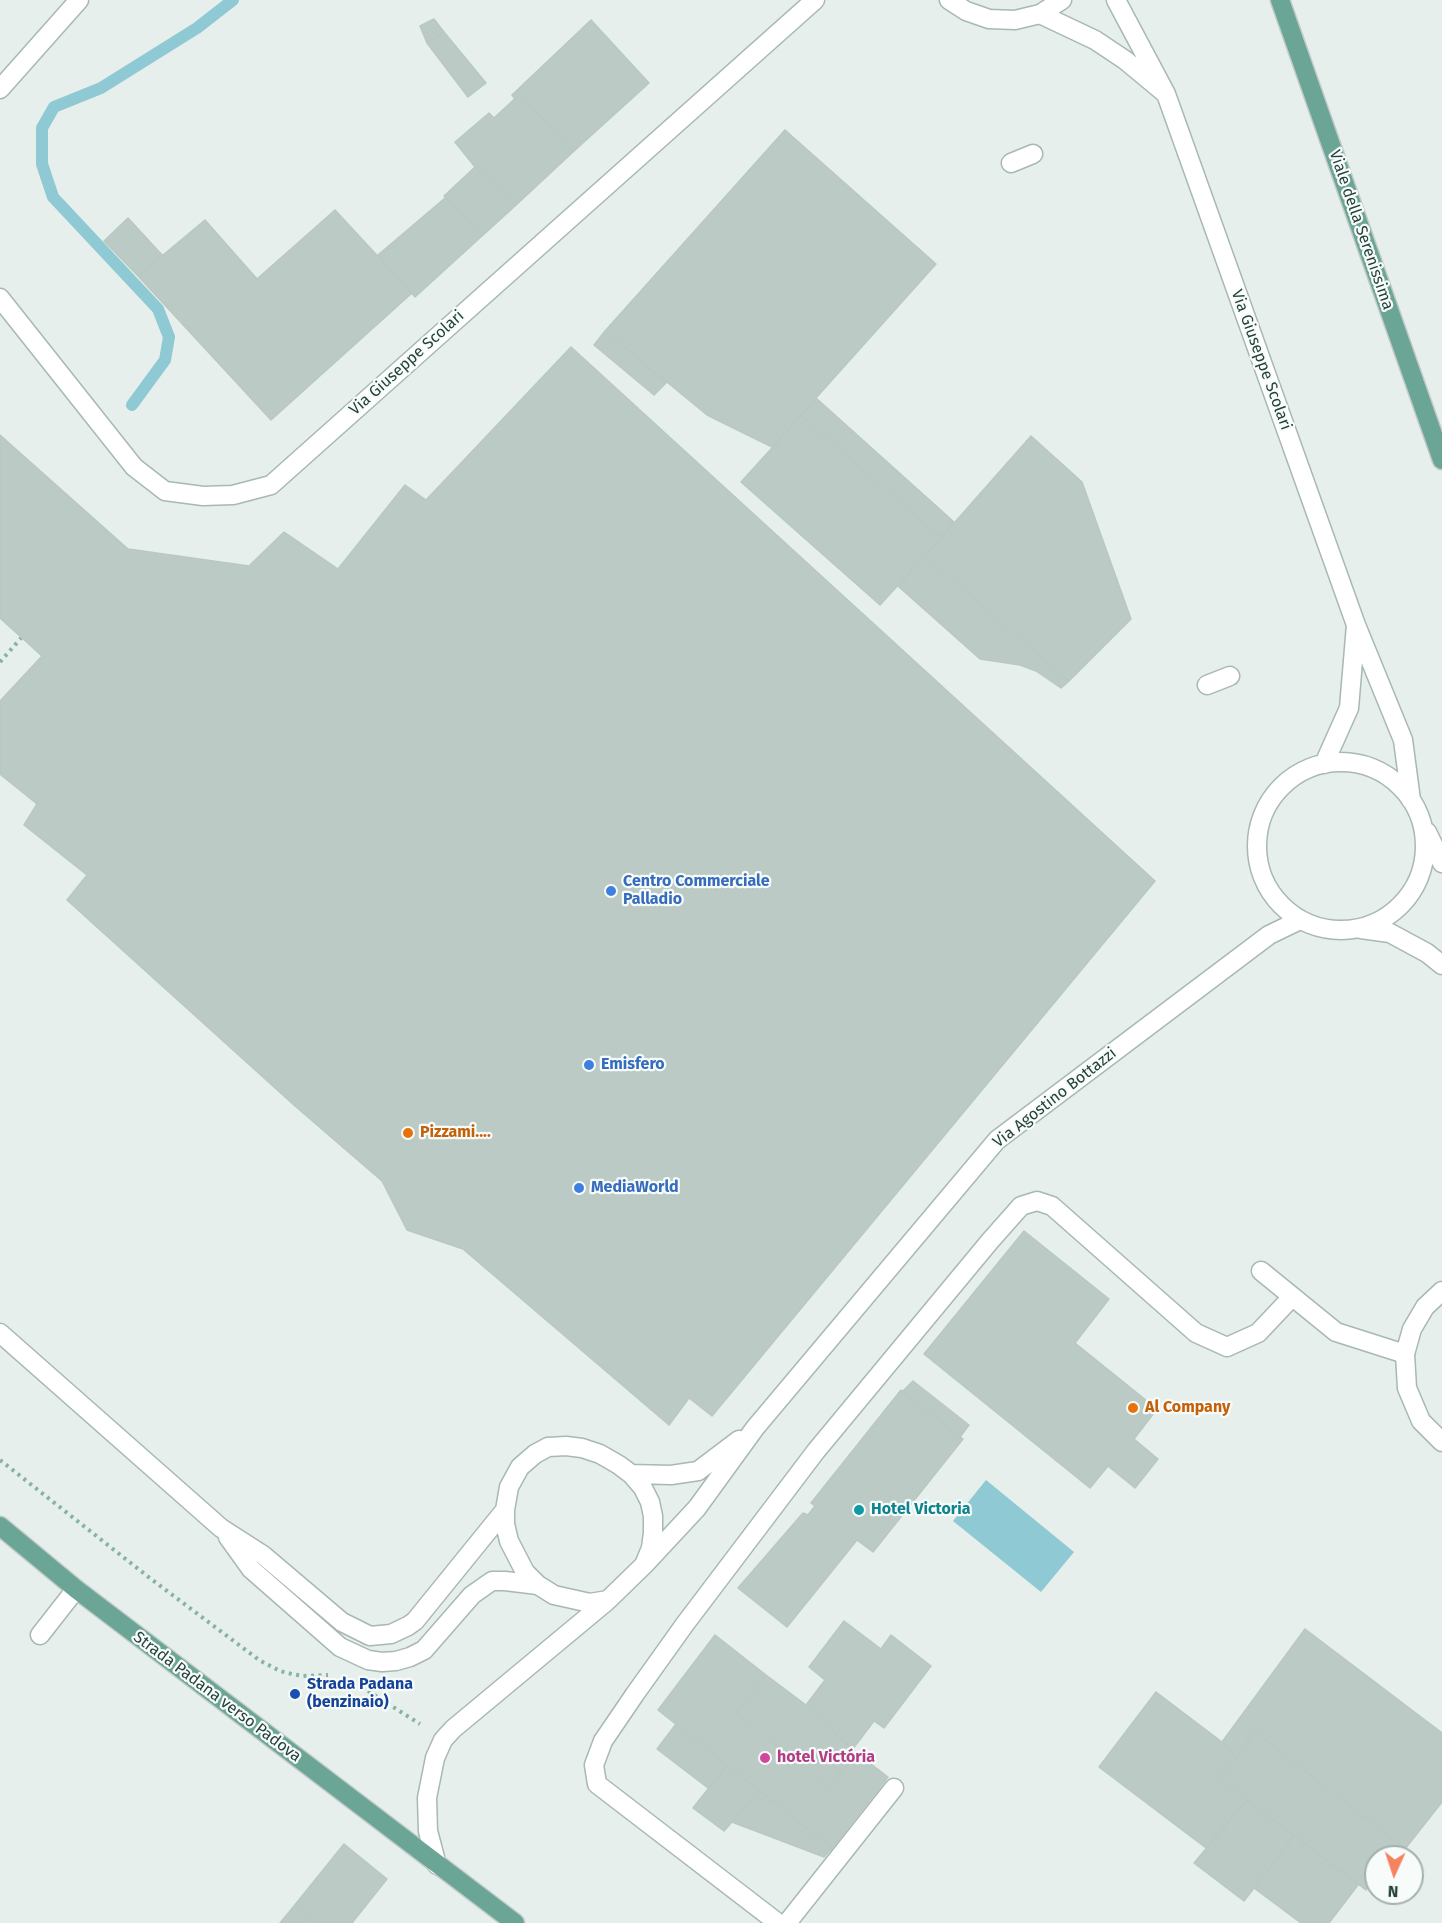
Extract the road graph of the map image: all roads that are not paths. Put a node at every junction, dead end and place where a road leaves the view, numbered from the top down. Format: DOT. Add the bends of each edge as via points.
graph roads {
  1 [pos="79,0"];
  2 [pos="815,0"];
  3 [pos="949,0"];
  4 [pos="1062,0"];
  5 [pos="1116,0"];
  6 [pos="1280,0"];
  7 [pos="1040,14"];
  8 [pos="0,89"];
  9 [pos="1166,94"];
  10 [pos="1033,154"];
  11 [pos="1011,163"];
  12 [pos="0,298"];
  13 [pos="1442,460"];
  14 [pos="1356,625"];
  15 [pos="1230,676"];
  16 [pos="1207,685"];
  17 [pos="1324,764"];
  18 [pos="1416,808"];
  19 [pos="1442,863"];
  20 [pos="1300,920"];
  21 [pos="1359,929"];
  22 [pos="1442,965"];
  23 [pos="1261,1271"];
  24 [pos="1442,1291"];
  25 [pos="1292,1297"];
  26 [pos="0,1333"];
  27 [pos="1405,1354"];
  28 [pos="755,1428"];
  29 [pos="1442,1442"];
  30 [pos="632,1474"];
  31 [pos="505,1510"];
  32 [pos="0,1526"];
  33 [pos="221,1528"];
  34 [pos="645,1565"];
  35 [pos="538,1585"];
  36 [pos="76,1589"];
  37 [pos="608,1600"];
  38 [pos="40,1635"];
  39 [pos="894,1788"];
  40 [pos="437,1864"];
  41 [pos="515,1923"];
  42 [pos="778,1923"];
  43 [pos="787,1923"];
  1 -- 8 [label="street"];
  2 -- 12 [label="street, Via Giuseppe Scolari" via="271,485 233,495 165,491 134,467"];
  3 -- 7 [label="street" via="989,19 1015,20"];
  4 -- 7 [label="street"];
  5 -- 9 [label="street, Via Giuseppe Scolari"];
  6 -- 13 [label="main road, Viale della Serenissima"];
  7 -- 9 [label="street" via="1095,40"];
  9 -- 14 [label="street, Via Giuseppe Scolari"];
  10 -- 11 [label="street"];
  14 -- 17 [label="street, Via Giuseppe Scolari" via="1348,708"];
  14 -- 18 [label="street, Via Giuseppe Scolari" via="1403,740"];
  15 -- 16 [label="street"];
  17 -- 18 [label="street, Via Giuseppe Scolari" via="1349,762 1374,768 1395,781"];
  17 -- 20 [label="street, Via Giuseppe Scolari" via="1307,768 1278,790 1263,812 1256,838 1258,865 1268,889 1282,907"];
  18 -- 19 [label="street, Via Giuseppe Scolari"];
  18 -- 21 [label="street, Via Giuseppe Scolari" via="1425,848 1424,864 1415,886 1401,906 1382,920"];
  20 -- 21 [label="street, Via Giuseppe Scolari" via="1319,928"];
  20 -- 28 [label="street, Via Agostino Bottazzi" via="1269,935 997,1140"];
  21 -- 22 [label="street, Via Giuseppe Scolari" via="1390,933"];
  23 -- 25 [label="street"];
  24 -- 27 [label="street" via="1425,1306 1412,1329"];
  25 -- 27 [label="street" via="1336,1332"];
  25 -- 42 [label="street" via="1257,1333 1227,1347 1196,1333 1052,1206 1037,1201 1021,1206 830,1434 685,1624 603,1741 594,1765 597,1784"];
  26 -- 33 [label="street"];
  27 -- 29 [label="street" via="1407,1389 1421,1421"];
  28 -- 30 [label="street, Via Agostino Bottazzi" via="698,1471"];
  28 -- 34 [label="street, Via Agostino Bottazzi" via="697,1508"];
  30 -- 31 [label="street" via="582,1448 548,1447 520,1467 509,1487"];
  30 -- 34 [label="street" via="643,1488 653,1516 651,1548"];
  31 -- 33 [label="street" via="415,1621 391,1634 370,1636 342,1622 263,1555"];
  31 -- 35 [label="street" via="509,1541 525,1572"];
  32 -- 36 [label="main road, Strada Padana verso Padova"];
  33 -- 35 [label="street" via="251,1569 340,1647 368,1660 396,1661 424,1650 472,1595 492,1581"];
  34 -- 37 [label="street"];
  35 -- 37 [label="street" via="570,1600"];
  36 -- 38 [label="street"];
  36 -- 40 [label="main road, Strada Padana verso Padova"];
  37 -- 40 [label="street" via="444,1740 435,1758 427,1798"];
  39 -- 43 [label="street"];
  40 -- 41 [label="main road, Strada Padana verso Padova"];
}
